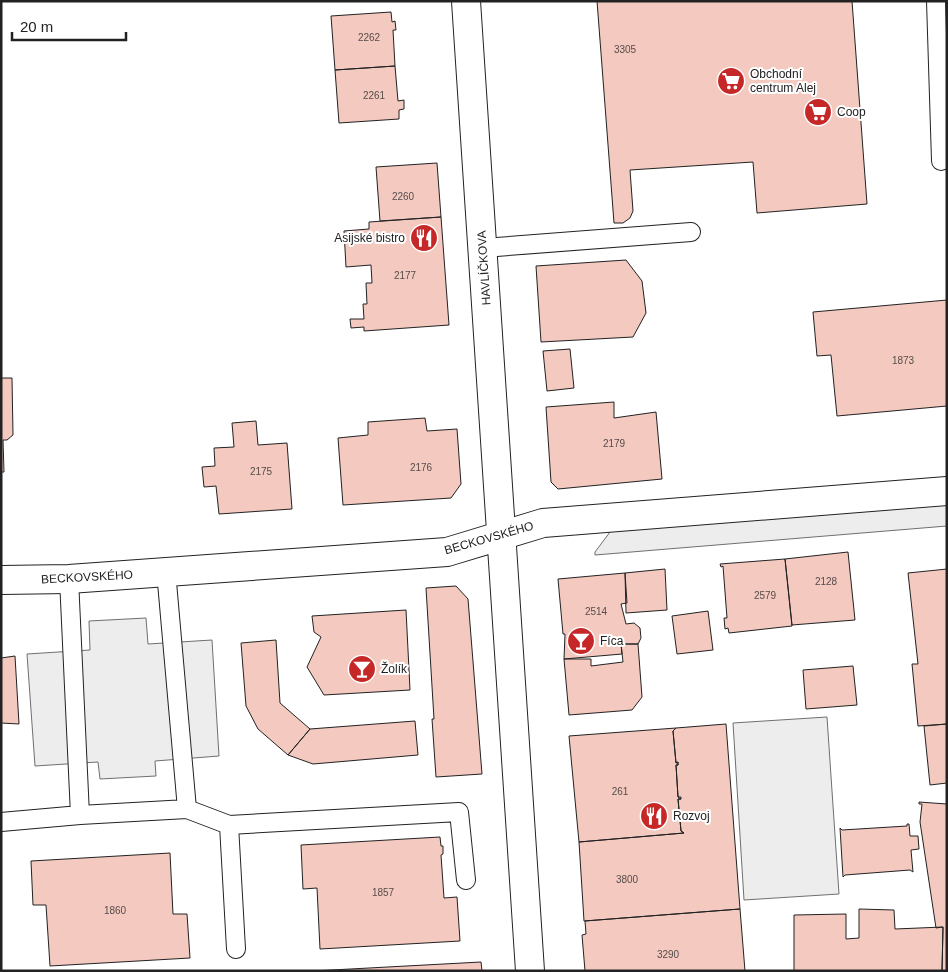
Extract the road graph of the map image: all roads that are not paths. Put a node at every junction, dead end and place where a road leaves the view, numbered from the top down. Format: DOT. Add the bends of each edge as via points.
graph roads {
  1 [pos="466,1"];
  2 [pos="936,1"];
  3 [pos="941,161"];
  4 [pos="691,232"];
  5 [pos="483,248"];
  6 [pos="947,491"];
  7 [pos="502,535"];
  8 [pos="166,571"];
  9 [pos="69,579"];
  10 [pos="1,580"];
  11 [pos="187,809"];
  12 [pos="80,815"];
  13 [pos="1,822"];
  14 [pos="228,825"];
  15 [pos="466,880"];
  16 [pos="236,949"];
  17 [pos="530,971"];
  1 -- 5 [label="street, HAVLÍČKOVA"];
  2 -- 3 [label="lane"];
  4 -- 5 [label="lane"];
  5 -- 7 [label="street, HAVLÍČKOVA"];
  6 -- 7 [label="street, BECKOVSKÉHO" via="543,523"];
  7 -- 8 [label="street, BECKOVSKÉHO" via="447,552"];
  7 -- 17 [label="street, HAVLÍČKOVA"];
  8 -- 9 [label="street, BECKOVSKÉHO"];
  8 -- 11 [label="lane"];
  9 -- 10 [label="street, BECKOVSKÉHO"];
  9 -- 12 [label="lane"];
  11 -- 12 [label="lane"];
  11 -- 14 [label="lane"];
  12 -- 13 [label="lane"];
  14 -- 15 [label="lane" via="459,812"];
  14 -- 16 [label="lane"];
}
